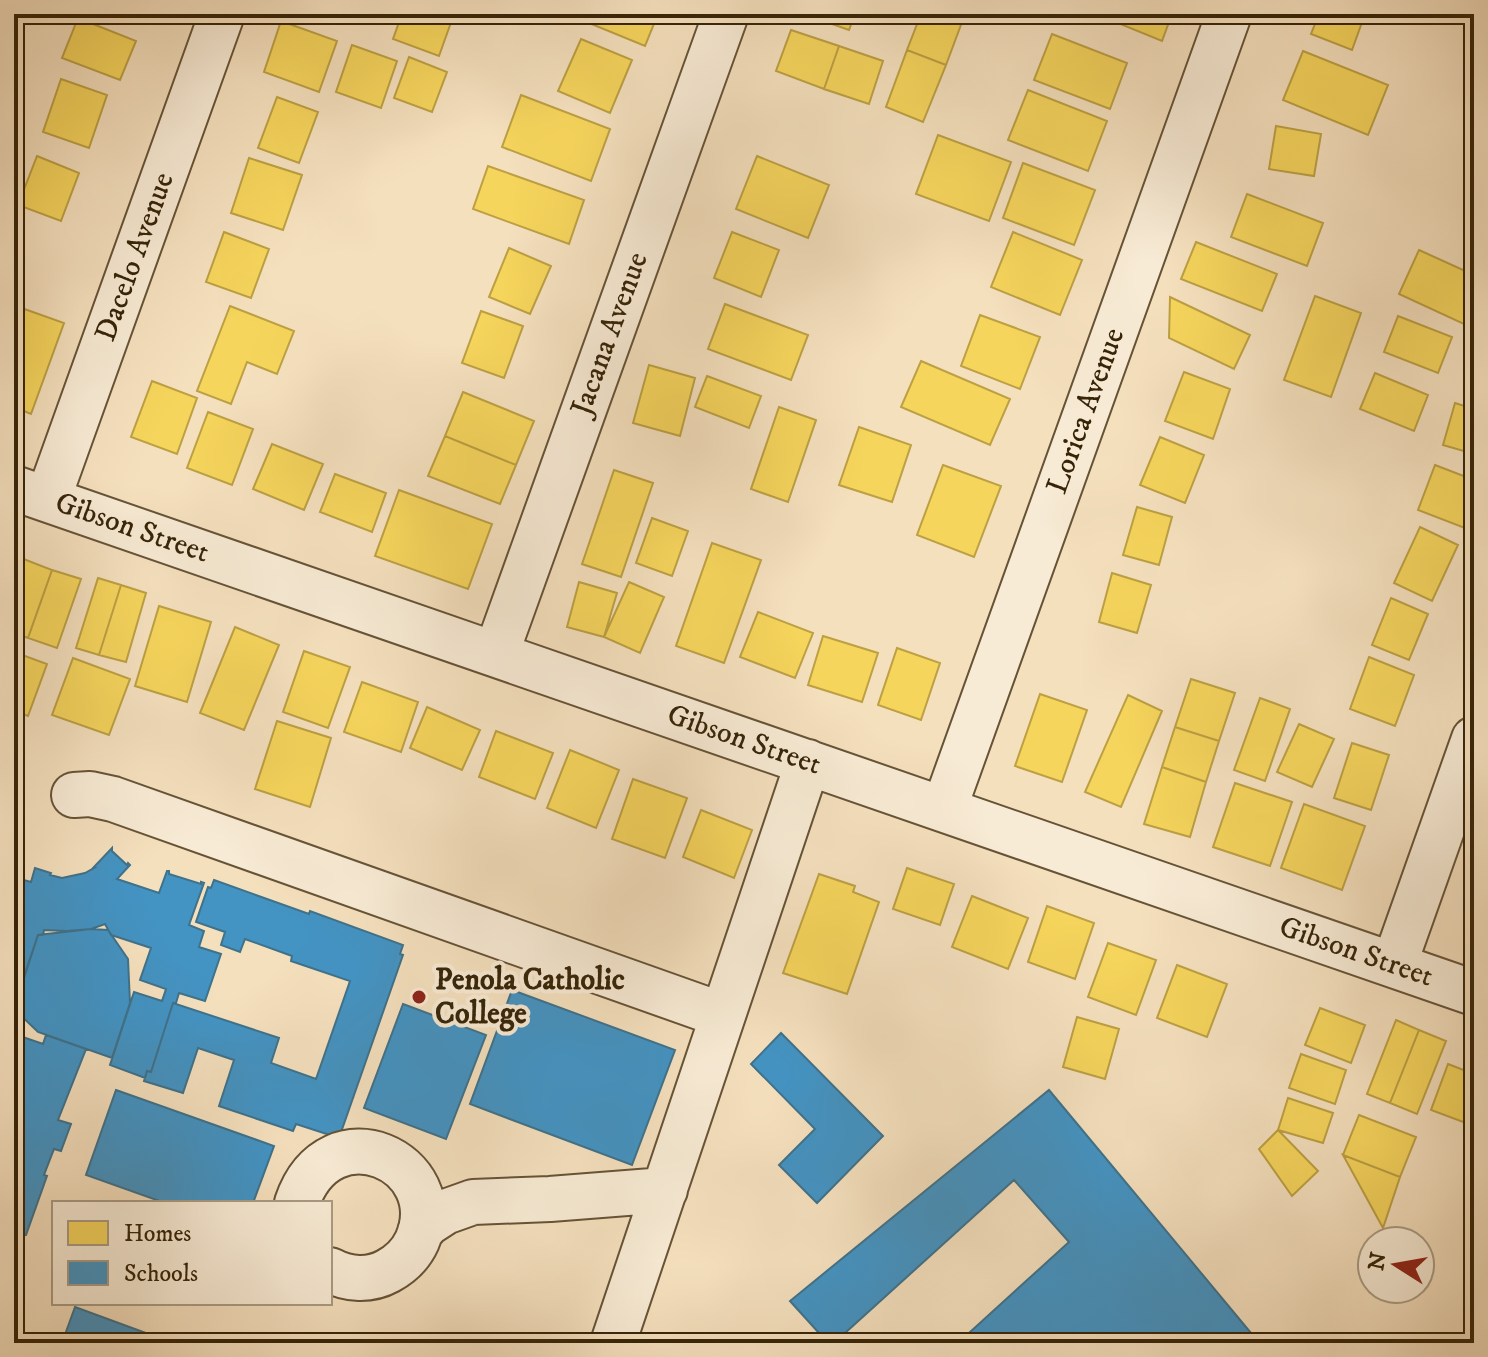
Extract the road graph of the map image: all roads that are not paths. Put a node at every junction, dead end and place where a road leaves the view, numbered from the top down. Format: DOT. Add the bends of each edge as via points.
graph roads {
  1 [pos="222,14"];
  2 [pos="726,14"];
  3 [pos="1229,14"];
  4 [pos="31,493"];
  5 [pos="496,654"];
  6 [pos="1474,739"];
  7 [pos="808,762"];
  8 [pos="74,795"];
  9 [pos="944,809"];
  10 [pos="1394,965"];
  11 [pos="1474,993"];
  12 [pos="722,1015"];
  13 [pos="405,1170"];
  14 [pos="665,1190"];
  15 [pos="298,1201"];
  16 [pos="473,1202"];
  17 [pos="420,1232"];
  18 [pos="332,1271"];
  19 [pos="613,1343"];
  1 -- 4 [label="street, Dacelo Avenue"];
  2 -- 5 [label="street, Jacana Avenue"];
  3 -- 9 [label="street, Lorica Avenue"];
  4 -- 5 [label="street, Gibson Street"];
  5 -- 7 [label="street, Gibson Street"];
  6 -- 10 [label="street"];
  7 -- 9 [label="street, Gibson Street"];
  7 -- 12 [label="street"];
  8 -- 12 [label="street" via="113,799"];
  9 -- 10 [label="street, Gibson Street"];
  10 -- 11 [label="street, Gibson Street"];
  12 -- 14 [label="street"];
  13 -- 15 [label="street" via="389,1158 350,1152 315,1170"];
  13 -- 16 [label="street"];
  13 -- 17 [label="street" via="422,1206"];
  14 -- 16 [label="street"];
  14 -- 19 [label="street"];
  16 -- 17 [label="street" via="445,1212"];
  17 -- 18 [label="street" via="400,1264 381,1275 359,1279"];
}
